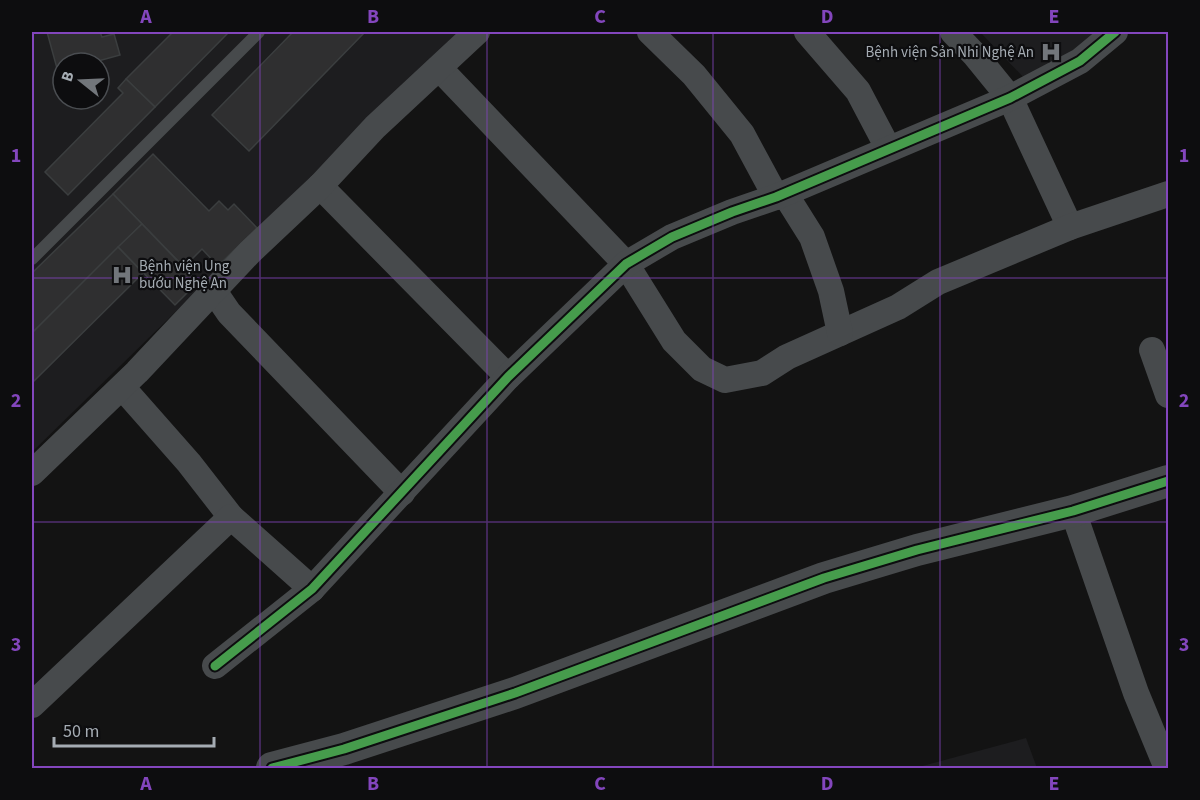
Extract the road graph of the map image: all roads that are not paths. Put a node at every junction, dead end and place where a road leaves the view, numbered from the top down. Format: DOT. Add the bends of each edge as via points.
graph roads {
  1 [pos="259,32"];
  2 [pos="477,32"];
  3 [pos="650,32"];
  4 [pos="807,32"];
  5 [pos="953,32"];
  6 [pos="1115,32"];
  7 [pos="439,68"];
  8 [pos="1010,98"];
  9 [pos="888,148"];
  10 [pos="320,186"];
  11 [pos="1168,194"];
  12 [pos="781,196"];
  13 [pos="1070,227"];
  14 [pos="32,259"];
  15 [pos="626,264"];
  16 [pos="214,291"];
  17 [pos="840,333"];
  18 [pos="1152,350"];
  19 [pos="508,377"];
  20 [pos="122,387"];
  21 [pos="1168,395"];
  22 [pos="32,472"];
  23 [pos="1168,481"];
  24 [pos="402,493"];
  25 [pos="1072,511"];
  26 [pos="231,517"];
  27 [pos="312,589"];
  28 [pos="215,666"];
  29 [pos="32,705"];
  30 [pos="272,768"];
  31 [pos="1167,768"];
  1 -- 14 [label="lane"];
  2 -- 7 [label="street"];
  3 -- 12 [label="street" via="694,75 742,134"];
  4 -- 9 [label="street" via="858,91"];
  5 -- 8 [label="street"];
  6 -- 8 [label="street" via="1080,61"];
  7 -- 10 [label="street" via="375,127"];
  7 -- 15 [label="street"];
  8 -- 9 [label="street"];
  8 -- 13 [label="street"];
  9 -- 12 [label="street"];
  10 -- 16 [label="street"];
  10 -- 19 [label="street"];
  11 -- 13 [label="street"];
  12 -- 15 [label="street" via="672,237"];
  12 -- 17 [label="street" via="812,237 831,291"];
  13 -- 17 [label="street" via="938,282 898,307"];
  15 -- 17 [label="street" via="674,341 702,369 725,381 762,373"];
  15 -- 19 [label="street"];
  16 -- 20 [label="street"];
  16 -- 24 [label="street" via="229,313"];
  18 -- 21 [label="street"];
  19 -- 24 [label="street"];
  20 -- 22 [label="street"];
  20 -- 26 [label="street"];
  23 -- 25 [label="street"];
  24 -- 27 [label="street"];
  25 -- 30 [label="street" via="824,578 515,693"];
  25 -- 31 [label="street" via="1136,693"];
  26 -- 27 [label="street"];
  26 -- 29 [label="street"];
  27 -- 28 [label="street"];
}
